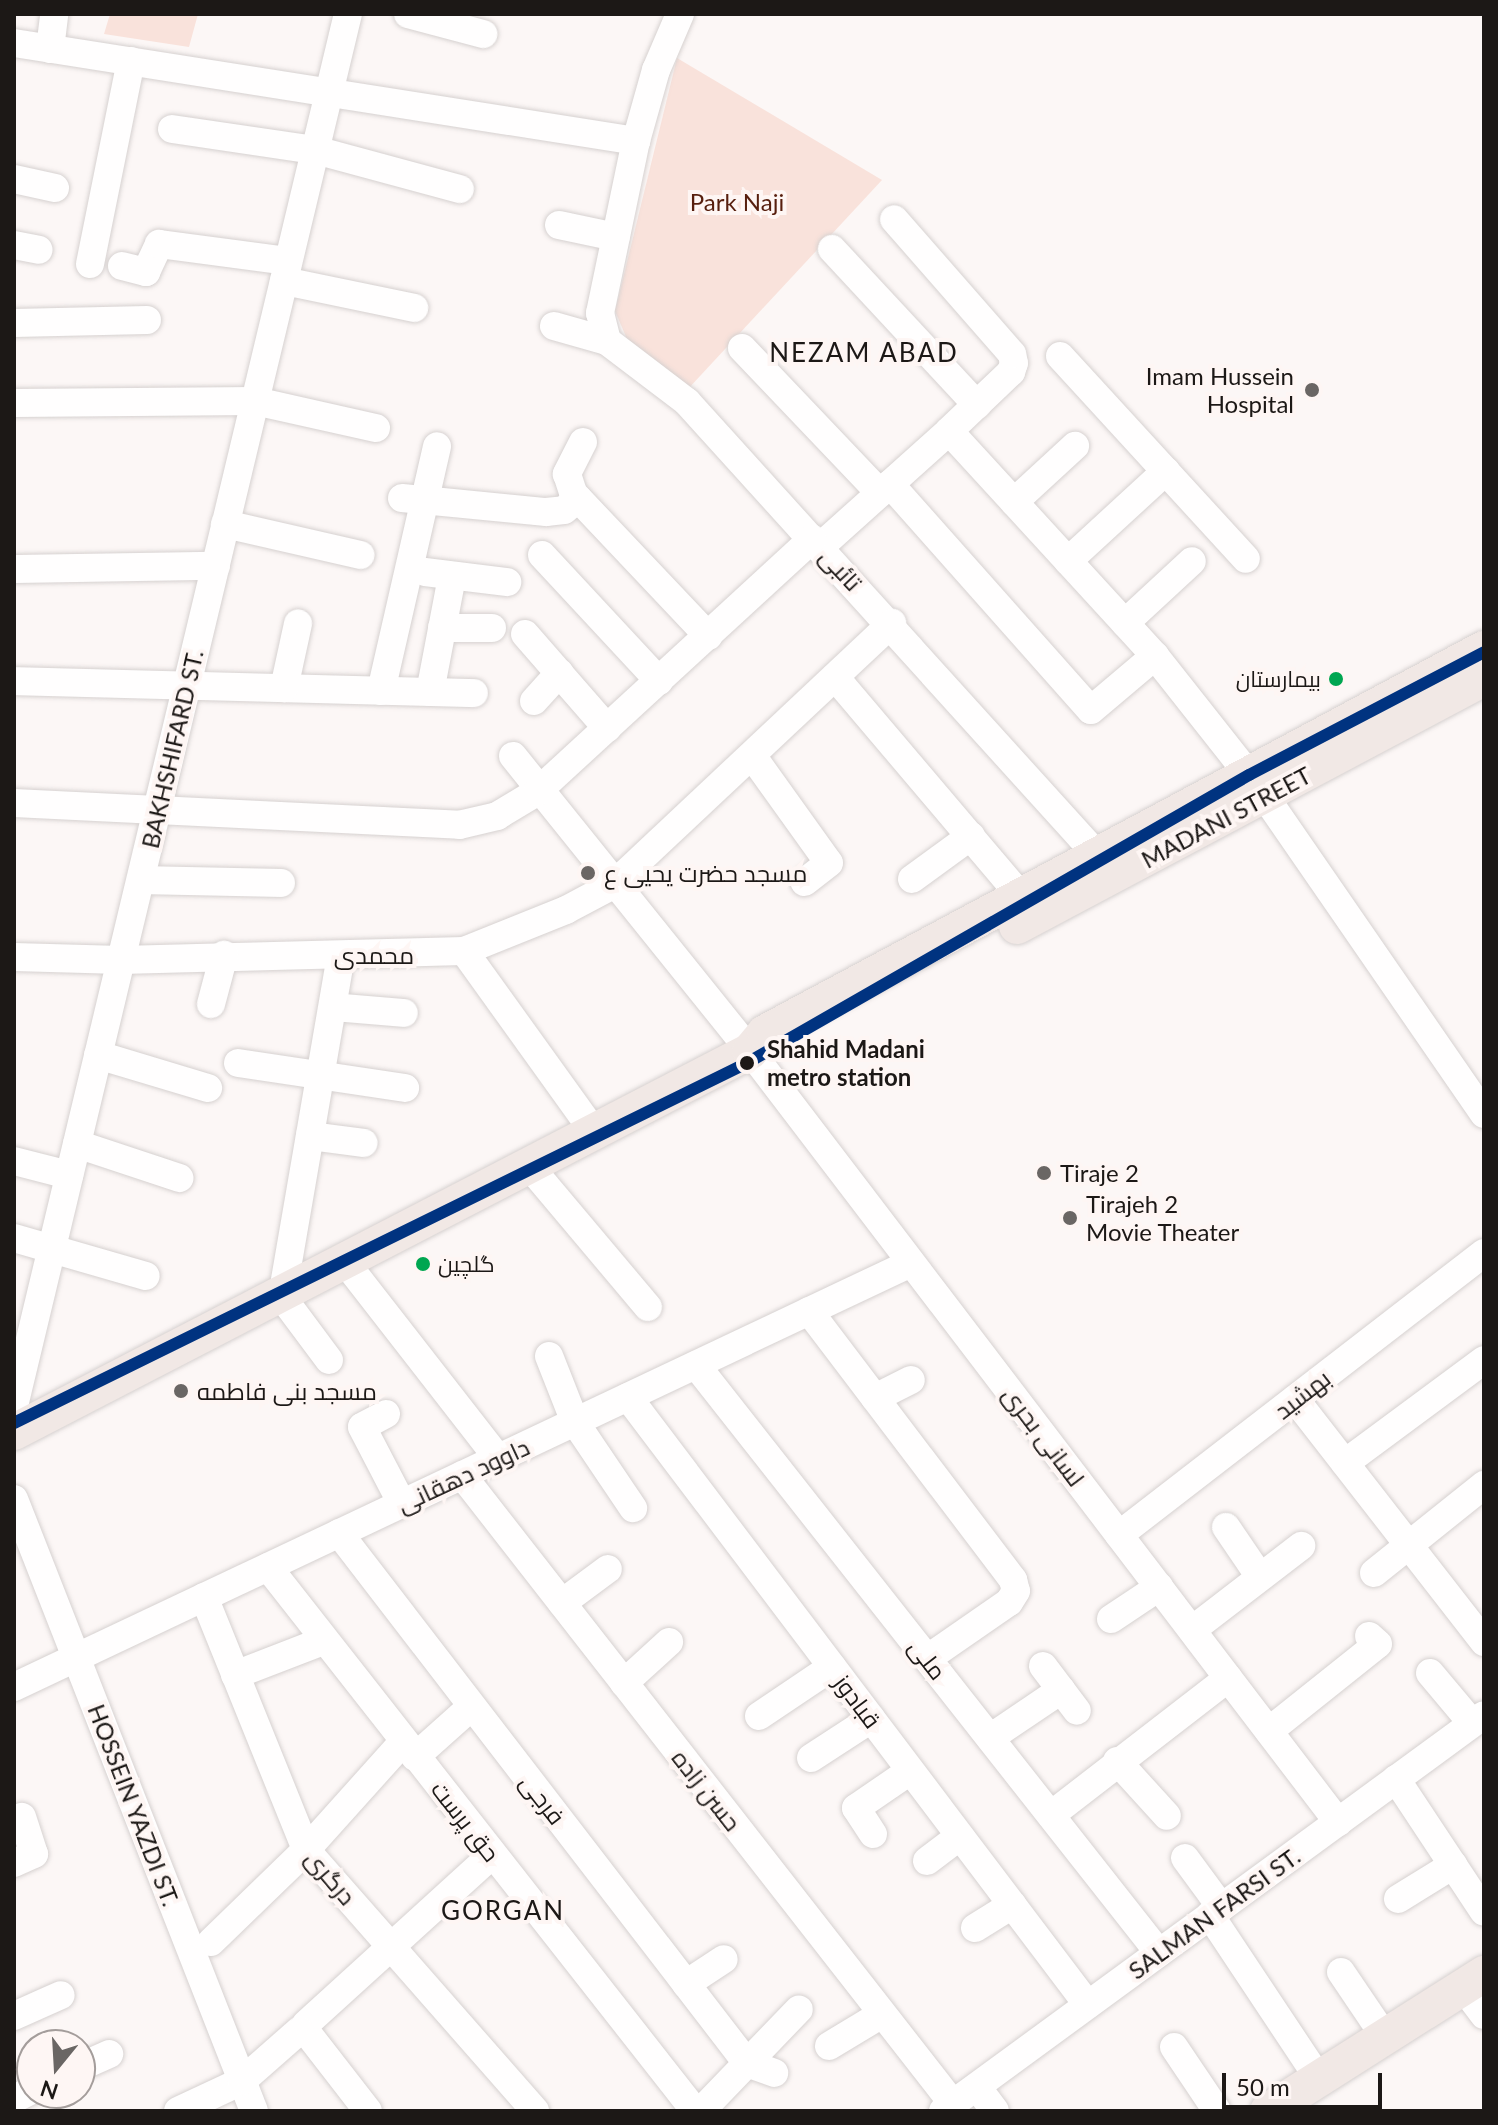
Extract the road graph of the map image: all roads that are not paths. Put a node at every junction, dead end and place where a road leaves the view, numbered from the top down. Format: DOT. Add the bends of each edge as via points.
graph roads {
  1 [pos="54,14"];
  2 [pos="348,14"];
  3 [pos="408,14"];
  4 [pos="680,14"];
  5 [pos="483,34"];
  6 [pos="14,43"];
  7 [pos="50,49"];
  8 [pos="131,61"];
  9 [pos="329,92"];
  10 [pos="172,129"];
  11 [pos="636,141"];
  12 [pos="315,150"];
  13 [pos="14,179"];
  14 [pos="55,188"];
  15 [pos="460,189"];
  16 [pos="894,219"];
  17 [pos="559,225"];
  18 [pos="616,237"];
  19 [pos="832,249"];
  20 [pos="90,264"];
  21 [pos="122,266"];
  22 [pos="286,271"];
  23 [pos="414,308"];
  24 [pos="147,320"];
  25 [pos="14,323"];
  26 [pos="554,326"];
  27 [pos="607,341"];
  28 [pos="742,348"];
  29 [pos="1060,356"];
  30 [pos="255,401"];
  31 [pos="14,403"];
  32 [pos="977,405"];
  33 [pos="376,428"];
  34 [pos="949,431"];
  35 [pos="583,442"];
  36 [pos="437,446"];
  37 [pos="1075,446"];
  38 [pos="1166,471"];
  39 [pos="885,489"];
  40 [pos="578,499"];
  41 [pos="413,500"];
  42 [pos="1014,502"];
  43 [pos="225,524"];
  44 [pos="816,543"];
  45 [pos="360,555"];
  46 [pos="542,555"];
  47 [pos="1246,559"];
  48 [pos="1068,561"];
  49 [pos="1192,561"];
  50 [pos="216,566"];
  51 [pos="14,569"];
  52 [pos="507,582"];
  53 [pos="892,623"];
  54 [pos="1125,623"];
  55 [pos="298,624"];
  56 [pos="442,628"];
  57 [pos="492,628"];
  58 [pos="525,634"];
  59 [pos="708,636"];
  60 [pos="1484,649"];
  61 [pos="1155,656"];
  62 [pos="559,673"];
  63 [pos="835,677"];
  64 [pos="1484,678"];
  65 [pos="14,681"];
  66 [pos="659,681"];
  67 [pos="186,685"];
  68 [pos="284,688"];
  69 [pos="381,691"];
  70 [pos="430,692"];
  71 [pos="474,693"];
  72 [pos="534,701"];
  73 [pos="607,728"];
  74 [pos="513,756"];
  75 [pos="753,757"];
  76 [pos="1258,786"];
  77 [pos="537,792"];
  78 [pos="14,803"];
  79 [pos="157,809"];
  80 [pos="971,836"];
  81 [pos="1104,866"];
  82 [pos="912,879"];
  83 [pos="141,880"];
  84 [pos="805,882"];
  85 [pos="281,883"];
  86 [pos="613,885"];
  87 [pos="1021,896"];
  88 [pos="464,951"];
  89 [pos="224,955"];
  90 [pos="341,955"];
  91 [pos="14,957"];
  92 [pos="121,960"];
  93 [pos="211,1004"];
  94 [pos="333,1007"];
  95 [pos="404,1013"];
  96 [pos="750,1051"];
  97 [pos="98,1055"];
  98 [pos="238,1063"];
  99 [pos="320,1079"];
  100 [pos="208,1088"];
  101 [pos="405,1088"];
  102 [pos="1484,1114"];
  103 [pos="594,1132"];
  104 [pos="310,1136"];
  105 [pos="364,1143"];
  106 [pos="77,1144"];
  107 [pos="14,1161"];
  108 [pos="530,1167"];
  109 [pos="69,1175"];
  110 [pos="179,1178"];
  111 [pos="14,1238"];
  112 [pos="52,1249"];
  113 [pos="1484,1253"];
  114 [pos="346,1263"];
  115 [pos="911,1263"];
  116 [pos="146,1276"];
  117 [pos="282,1297"];
  118 [pos="648,1307"];
  119 [pos="809,1311"];
  120 [pos="25,1314"];
  121 [pos="549,1356"];
  122 [pos="329,1360"];
  123 [pos="1484,1360"];
  124 [pos="696,1365"];
  125 [pos="911,1380"];
  126 [pos="628,1397"];
  127 [pos="875,1398"];
  128 [pos="1295,1399"];
  129 [pos="14,1406"];
  130 [pos="386,1414"];
  131 [pos="575,1422"];
  132 [pos="14,1432"];
  133 [pos="498,1458"];
  134 [pos="1345,1463"];
  135 [pos="462,1475"];
  136 [pos="1484,1485"];
  137 [pos="14,1499"];
  138 [pos="402,1504"];
  139 [pos="633,1508"];
  140 [pos="1226,1527"];
  141 [pos="339,1533"];
  142 [pos="1119,1535"];
  143 [pos="1407,1544"];
  144 [pos="1301,1546"];
  145 [pos="268,1567"];
  146 [pos="608,1569"];
  147 [pos="1374,1573"];
  148 [pos="1260,1577"];
  149 [pos="1159,1587"];
  150 [pos="204,1597"];
  151 [pos="562,1603"];
  152 [pos="1111,1619"];
  153 [pos="1192,1630"];
  154 [pos="1369,1636"];
  155 [pos="323,1641"];
  156 [pos="669,1642"];
  157 [pos="1484,1642"];
  158 [pos="76,1658"];
  159 [pos="928,1658"];
  160 [pos="1043,1666"];
  161 [pos="832,1667"];
  162 [pos="1430,1673"];
  163 [pos="235,1675"];
  164 [pos="1228,1678"];
  165 [pos="624,1683"];
  166 [pos="14,1687"];
  167 [pos="471,1707"];
  168 [pos="759,1716"];
  169 [pos="871,1719"];
  170 [pos="1478,1719"];
  171 [pos="1269,1731"];
  172 [pos="990,1738"];
  173 [pos="409,1750"];
  174 [pos="811,1758"];
  175 [pos="1117,1761"];
  176 [pos="910,1771"];
  177 [pos="1396,1779"];
  178 [pos="1051,1815"];
  179 [pos="1167,1816"];
  180 [pos="22,1817"];
  181 [pos="1338,1822"];
  182 [pos="873,1834"];
  183 [pos="960,1836"];
  184 [pos="306,1850"];
  185 [pos="492,1855"];
  186 [pos="1185,1858"];
  187 [pos="927,1861"];
  188 [pos="14,1863"];
  189 [pos="1453,1865"];
  190 [pos="1398,1899"];
  191 [pos="1012,1905"];
  192 [pos="1216,1911"];
  193 [pos="1484,1912"];
  194 [pos="975,1928"];
  195 [pos="211,1942"];
  196 [pos="391,1947"];
  197 [pos="1159,1953"];
  198 [pos="724,1959"];
  199 [pos="1341,1972"];
  200 [pos="686,1984"];
  201 [pos="1477,1992"];
  202 [pos="61,1995"];
  203 [pos="1088,2005"];
  204 [pos="799,2009"];
  205 [pos="882,2014"];
  206 [pos="14,2016"];
  207 [pos="304,2030"];
  208 [pos="1385,2037"];
  209 [pos="829,2046"];
  210 [pos="1174,2047"];
  211 [pos="109,2054"];
  212 [pos="96,2060"];
  213 [pos="747,2063"];
  214 [pos="774,2073"];
  215 [pos="1319,2079"];
  216 [pos="242,2081"];
  217 [pos="977,2087"];
  218 [pos="948,2108"];
  219 [pos="1272,2110"];
  220 [pos="178,2111"];
  221 [pos="254,2111"];
  222 [pos="368,2111"];
  223 [pos="534,2111"];
  224 [pos="695,2111"];
  225 [pos="701,2111"];
  226 [pos="995,2111"];
  227 [pos="1217,2111"];
  1 -- 7 [label="street"];
  2 -- 9 [label="street, BAKHSHIFARD ST."];
  3 -- 5 [label="street"];
  4 -- 11 [label="street" via="653,79"];
  6 -- 7 [label="street"];
  7 -- 8 [label="street"];
  8 -- 9 [label="street"];
  8 -- 20 [label="street"];
  9 -- 11 [label="street"];
  9 -- 12 [label="street, BAKHSHIFARD ST."];
  10 -- 12 [label="street"];
  11 -- 18 [label="street"];
  12 -- 15 [label="street"];
  12 -- 22 [label="street, BAKHSHIFARD ST."];
  13 -- 14 [label="street"];
  16 -- 32 [label="street" via="1012,354 1011,372"];
  17 -- 18 [label="street"];
  18 -- 27 [label="street" via="599,319"];
  19 -- 32 [label="street"];
  21 -- 22 [label="street" via="146,272 159,244"];
  22 -- 23 [label="street"];
  22 -- 30 [label="street, BAKHSHIFARD ST."];
  24 -- 25 [label="street"];
  26 -- 27 [label="street, تائبی"];
  27 -- 44 [label="street, تائبی" via="687,402"];
  28 -- 39 [label="street"];
  29 -- 38 [label="street"];
  30 -- 31 [label="street"];
  30 -- 33 [label="street"];
  30 -- 43 [label="street, BAKHSHIFARD ST."];
  32 -- 34 [label="street"];
  34 -- 39 [label="street"];
  34 -- 42 [label="street"];
  35 -- 40 [label="street" via="567,474"];
  36 -- 41 [label="street"];
  37 -- 42 [label="street"];
  38 -- 47 [label="street"];
  38 -- 48 [label="street"];
  39 -- 44 [label="street"];
  39 -- 61 [label="street" via="1091,710"];
  40 -- 41 [label="street" via="564,510 546,512"];
  40 -- 59 [label="street"];
  41 -- 69 [label="street"];
  42 -- 48 [label="street"];
  43 -- 45 [label="street"];
  43 -- 50 [label="street, BAKHSHIFARD ST."];
  44 -- 53 [label="street, تائبی"];
  44 -- 59 [label="street"];
  46 -- 66 [label="street"];
  48 -- 54 [label="street"];
  49 -- 54 [label="street"];
  50 -- 51 [label="street"];
  50 -- 67 [label="street, BAKHSHIFARD ST."];
  52 -- 56 [label="street" via="438,574"];
  53 -- 63 [label="street, محمدی"];
  53 -- 81 [label="street, تائبی"];
  54 -- 61 [label="street"];
  55 -- 68 [label="street"];
  56 -- 57 [label="street"];
  56 -- 70 [label="street"];
  58 -- 62 [label="street"];
  59 -- 66 [label="street"];
  60 -- 76 [label="main road, MADANI STREET"];
  61 -- 76 [label="street"];
  62 -- 72 [label="street"];
  62 -- 73 [label="street"];
  63 -- 75 [label="street, محمدی"];
  63 -- 80 [label="street"];
  64 -- 76 [label="main road, MADANI STREET"];
  65 -- 67 [label="street"];
  66 -- 73 [label="street"];
  67 -- 68 [label="street"];
  67 -- 79 [label="street, BAKHSHIFARD ST."];
  68 -- 69 [label="street"];
  69 -- 70 [label="street"];
  70 -- 71 [label="street"];
  73 -- 77 [label="street"];
  74 -- 77 [label="street, لسانی بحری"];
  75 -- 84 [label="street" via="829,863"];
  75 -- 86 [label="street, محمدی"];
  76 -- 81 [label="main road, MADANI STREET"];
  76 -- 102 [label="street"];
  77 -- 79 [label="street" via="497,816 459,825"];
  77 -- 86 [label="street, لسانی بحری"];
  78 -- 79 [label="street"];
  79 -- 83 [label="street, BAKHSHIFARD ST."];
  80 -- 82 [label="street"];
  80 -- 87 [label="street"];
  81 -- 87 [label="main road, MADANI STREET"];
  81 -- 96 [label="main road, MADANI STREET" via="777,1050"];
  83 -- 85 [label="street"];
  83 -- 92 [label="street, BAKHSHIFARD ST."];
  86 -- 88 [label="street, محمدی" via="580,904"];
  86 -- 96 [label="street, لسانی بحری"];
  87 -- 96 [label="main road, MADANI STREET" via="765,1033"];
  88 -- 90 [label="street, محمدی"];
  88 -- 103 [label="street"];
  89 -- 90 [label="street, محمدی"];
  89 -- 92 [label="street, محمدی"];
  89 -- 93 [label="street"];
  90 -- 94 [label="street"];
  91 -- 92 [label="street, محمدی"];
  92 -- 97 [label="street, BAKHSHIFARD ST."];
  94 -- 95 [label="street"];
  94 -- 99 [label="street"];
  96 -- 103 [label="main road, MADANI STREET"];
  96 -- 115 [label="street, لسانی بحری"];
  97 -- 100 [label="street"];
  97 -- 106 [label="street, BAKHSHIFARD ST."];
  98 -- 99 [label="street"];
  99 -- 101 [label="street"];
  99 -- 104 [label="street"];
  103 -- 108 [label="main road, MADANI STREET"];
  104 -- 105 [label="street"];
  104 -- 117 [label="street"];
  106 -- 109 [label="street, BAKHSHIFARD ST."];
  106 -- 110 [label="street"];
  107 -- 109 [label="street"];
  108 -- 114 [label="main road, MADANI STREET"];
  108 -- 118 [label="street"];
  109 -- 112 [label="street, BAKHSHIFARD ST."];
  111 -- 112 [label="street"];
  112 -- 116 [label="street"];
  112 -- 120 [label="street, BAKHSHIFARD ST."];
  113 -- 128 [label="street, بهشید"];
  114 -- 117 [label="main road, MADANI STREET"];
  114 -- 133 [label="street"];
  115 -- 119 [label="street, داوود دهقانی"];
  115 -- 142 [label="street, لسانی بحری"];
  117 -- 122 [label="street"];
  117 -- 132 [label="main road, MADANI STREET"];
  119 -- 124 [label="street, داوود دهقانی"];
  119 -- 127 [label="street"];
  120 -- 129 [label="street, BAKHSHIFARD ST."];
  121 -- 131 [label="street"];
  123 -- 134 [label="street"];
  124 -- 126 [label="street, داوود دهقانی"];
  124 -- 159 [label="street, ملی"];
  125 -- 127 [label="street"];
  126 -- 131 [label="street, داوود دهقانی"];
  126 -- 161 [label="street, قبادوز"];
  127 -- 159 [label="street" via="1013,1580 1016,1591 1009,1602"];
  128 -- 134 [label="street"];
  128 -- 142 [label="street, بهشید"];
  130 -- 138 [label="street" via="362,1427"];
  131 -- 133 [label="street, داوود دهقانی"];
  131 -- 139 [label="street"];
  133 -- 135 [label="street, داوود دهقانی"];
  134 -- 143 [label="street"];
  135 -- 138 [label="street, داوود دهقانی"];
  135 -- 151 [label="street, حسن زاده"];
  136 -- 143 [label="street"];
  137 -- 158 [label="street, HOSSEIN YAZDI ST."];
  138 -- 141 [label="street, داوود دهقانی"];
  140 -- 148 [label="street"];
  141 -- 145 [label="street, داوود دهقانی"];
  141 -- 167 [label="street, فرجی"];
  142 -- 149 [label="street, لسانی بحری"];
  143 -- 147 [label="street"];
  143 -- 157 [label="street"];
  144 -- 148 [label="street"];
  145 -- 150 [label="street, داوود دهقانی"];
  145 -- 155 [label="street, حق پرست"];
  146 -- 151 [label="street"];
  148 -- 153 [label="street"];
  149 -- 152 [label="street"];
  149 -- 153 [label="street, لسانی بحری"];
  150 -- 158 [label="street, داوود دهقانی"];
  150 -- 163 [label="street, درگری"];
  151 -- 165 [label="street, حسن زاده"];
  153 -- 164 [label="street, لسانی بحری"];
  154 -- 171 [label="street" via="1378,1644"];
  155 -- 163 [label="street"];
  155 -- 173 [label="street, حق پرست"];
  156 -- 165 [label="street"];
  158 -- 166 [label="street, داوود دهقانی"];
  158 -- 216 [label="street, HOSSEIN YAZDI ST."];
  159 -- 172 [label="street, ملی"];
  160 -- 172 [label="street" via="1069,1701"];
  161 -- 168 [label="street"];
  161 -- 169 [label="street, قبادوز"];
  162 -- 170 [label="street"];
  163 -- 184 [label="street, درگری"];
  164 -- 171 [label="street, لسانی بحری"];
  164 -- 175 [label="street"];
  165 -- 205 [label="street, حسن زاده"];
  167 -- 173 [label="street"];
  167 -- 200 [label="street, فرجی"];
  169 -- 174 [label="street"];
  169 -- 176 [label="street, قبادوز"];
  170 -- 177 [label="street, SALMAN FARSI ST."];
  171 -- 181 [label="street, لسانی بحری"];
  172 -- 178 [label="street, ملی"];
  173 -- 184 [label="street"];
  173 -- 185 [label="street, حق پرست"];
  175 -- 178 [label="street"];
  175 -- 179 [label="street"];
  176 -- 182 [label="street" via="856,1808"];
  176 -- 183 [label="street, قبادوز"];
  177 -- 181 [label="street, SALMAN FARSI ST."];
  177 -- 189 [label="street"];
  178 -- 197 [label="street, ملی"];
  180 -- 188 [label="street" via="34,1854"];
  181 -- 192 [label="street, SALMAN FARSI ST."];
  183 -- 187 [label="street"];
  183 -- 191 [label="street, قبادوز"];
  184 -- 195 [label="street"];
  184 -- 196 [label="street, درگری"];
  185 -- 196 [label="street"];
  185 -- 224 [label="street, حق پرست"];
  186 -- 192 [label="street"];
  189 -- 190 [label="street"];
  189 -- 193 [label="street"];
  191 -- 194 [label="street"];
  191 -- 203 [label="street, قبادوز"];
  192 -- 197 [label="street, SALMAN FARSI ST."];
  192 -- 215 [label="street"];
  196 -- 207 [label="street"];
  196 -- 223 [label="street, درگری"];
  197 -- 203 [label="street, SALMAN FARSI ST."];
  198 -- 200 [label="street"];
  199 -- 208 [label="street"];
  200 -- 213 [label="street, فرجی"];
  201 -- 208 [label="main road"];
  202 -- 206 [label="street"];
  203 -- 217 [label="street, SALMAN FARSI ST."];
  204 -- 213 [label="street"];
  205 -- 209 [label="street"];
  205 -- 218 [label="street, حسن زاده"];
  207 -- 216 [label="street"];
  207 -- 222 [label="street"];
  208 -- 215 [label="main road"];
  210 -- 227 [label="street"];
  211 -- 212 [label="street"];
  213 -- 214 [label="street"];
  213 -- 225 [label="street"];
  215 -- 219 [label="main road"];
  216 -- 220 [label="street"];
  216 -- 221 [label="street, HOSSEIN YAZDI ST."];
  217 -- 218 [label="street, SALMAN FARSI ST."];
  217 -- 226 [label="street"];
}
